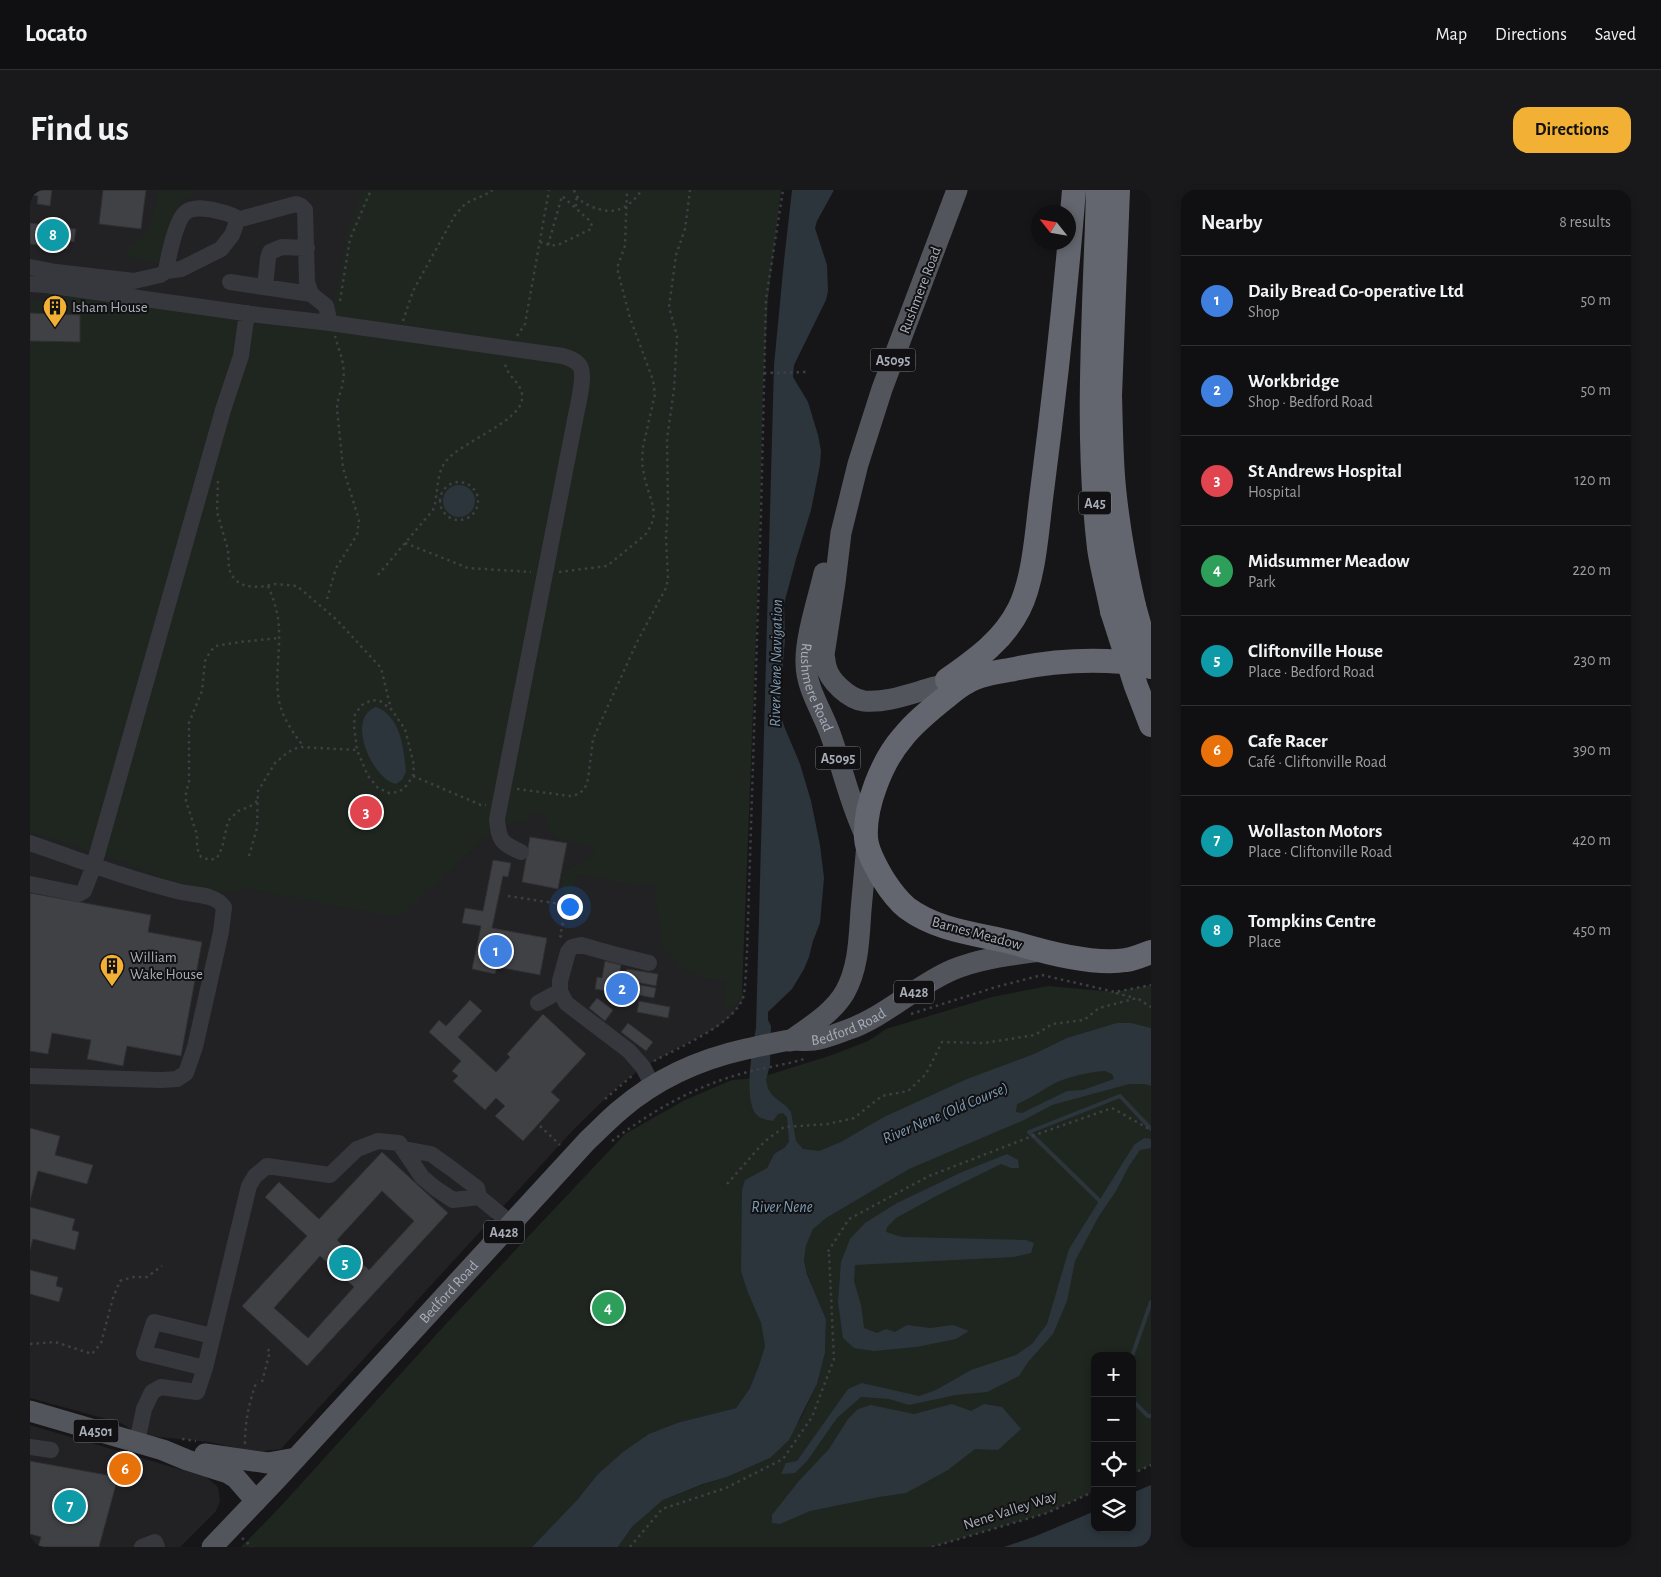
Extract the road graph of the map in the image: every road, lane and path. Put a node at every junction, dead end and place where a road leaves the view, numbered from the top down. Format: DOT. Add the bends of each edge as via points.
graph roads {
  1 [pos="371,190"];
  2 [pos="492,190"];
  3 [pos="549,190"];
  4 [pos="574,190"];
  5 [pos="627,190"];
  6 [pos="642,190"];
  7 [pos="690,190"];
  8 [pos="783,190"];
  9 [pos="957,190"];
  10 [pos="1074,190"];
  11 [pos="1098,190"];
  12 [pos="1118,190"];
  13 [pos="577,198"];
  14 [pos="626,206"];
  15 [pos="578,211"];
  16 [pos="237,220"];
  17 [pos="540,242"];
  18 [pos="548,245"];
  19 [pos="307,248"];
  20 [pos="30,267"];
  21 [pos="166,271"];
  22 [pos="230,282"];
  23 [pos="30,284"];
  24 [pos="264,288"];
  25 [pos="311,294"];
  26 [pos="248,313"];
  27 [pos="330,323"];
  28 [pos="397,334"];
  29 [pos="509,349"];
  30 [pos="807,372"];
  31 [pos="764,373"];
  32 [pos="218,477"];
  33 [pos="438,497"];
  34 [pos="841,533"];
  35 [pos="405,543"];
  36 [pos="545,574"];
  37 [pos="378,575"];
  38 [pos="268,586"];
  39 [pos="327,599"];
  40 [pos="1123,609"];
  41 [pos="279,638"];
  42 [pos="1151,666"];
  43 [pos="969,680"];
  44 [pos="938,686"];
  45 [pos="391,709"];
  46 [pos="1151,725"];
  47 [pos="303,746"];
  48 [pos="357,750"];
  49 [pos="413,776"];
  50 [pos="504,787"];
  51 [pos="257,801"];
  52 [pos="869,802"];
  53 [pos="500,807"];
  54 [pos="866,841"];
  55 [pos="30,843"];
  56 [pos="521,852"];
  57 [pos="249,856"];
  58 [pos="94,865"];
  59 [pos="30,884"];
  60 [pos="508,896"];
  61 [pos="564,938"];
  62 [pos="1042,951"];
  63 [pos="1151,952"];
  64 [pos="1151,959"];
  65 [pos="1127,960"];
  66 [pos="649,962"];
  67 [pos="1151,986"];
  68 [pos="560,991"];
  69 [pos="1115,992"];
  70 [pos="1137,998"];
  71 [pos="538,1003"];
  72 [pos="1151,1007"];
  73 [pos="905,1016"];
  74 [pos="784,1042"];
  75 [pos="811,1057"];
  76 [pos="643,1067"];
  77 [pos="30,1076"];
  78 [pos="653,1086"];
  79 [pos="601,1103"];
  80 [pos="540,1126"];
  81 [pos="1151,1130"];
  82 [pos="565,1139"];
  83 [pos="609,1144"];
  84 [pos="560,1145"];
  85 [pos="404,1149"];
  86 [pos="556,1150"];
  87 [pos="726,1184"];
  88 [pos="479,1197"];
  89 [pos="512,1224"];
  90 [pos="162,1266"];
  91 [pos="212,1336"];
  92 [pos="30,1344"];
  93 [pos="265,1348"];
  94 [pos="205,1368"];
  95 [pos="257,1380"];
  96 [pos="262,1382"];
  97 [pos="30,1411"];
  98 [pos="200,1441"];
  99 [pos="137,1442"];
  100 [pos="168,1444"];
  101 [pos="30,1447"];
  102 [pos="51,1450"];
  103 [pos="245,1451"];
  104 [pos="296,1458"];
  105 [pos="1151,1466"];
  106 [pos="1136,1472"];
  107 [pos="1091,1493"];
  108 [pos="256,1501"];
  109 [pos="241,1536"];
  110 [pos="223,1544"];
  111 [pos="142,1547"];
  112 [pos="158,1547"];
  113 [pos="630,1547"];
  114 [pos="932,1547"];
  1 -- 27 [label="path" via="350,240 340,302"];
  2 -- 28 [label="path" via="454,214 413,291"];
  3 -- 17 [label="path"];
  4 -- 13 [label="path"];
  5 -- 14 [label="path"];
  6 -- 14 [label="path"];
  7 -- 50 [label="path" via="669,307 677,336 667,439 666,588 593,739 585,788 570,796"];
  8 -- 31 [label="path" via="766,299"];
  9 -- 34 [label="main road, Rushmere Road / A5095" via="882,389 858,464"];
  10 -- 44 [label="highway" via="1052,415 1029,581 1020,608 990,648"];
  11 -- 40 [label="highway, A45" via="1091,429 1099,549"];
  12 -- 40 [label="highway, A45" via="1110,423 1122,553"];
  13 -- 14 [label="path" via="609,212"];
  13 -- 15 [label="path"];
  14 -- 36 [label="path" via="625,246 618,272 630,318 653,380 654,394 642,463 654,515 645,535 606,566"];
  15 -- 18 [label="path" via="590,221 591,229 558,245"];
  15 -- 18 [label="path" via="562,196"];
  16 -- 19 [label="lane" via="296,204 305,210"];
  16 -- 21 [label="lane" via="221,249 181,269"];
  16 -- 21 [label="lane" via="231,214 203,208 190,209 180,220"];
  17 -- 18 [label="path"];
  17 -- 29 [label="path" via="525,324"];
  19 -- 24 [label="lane" via="282,247 270,252"];
  19 -- 25 [label="lane"];
  20 -- 21 [label="lane" via="134,281"];
  22 -- 24 [label="lane"];
  23 -- 26 [label="lane"];
  24 -- 25 [label="lane"];
  25 -- 27 [label="lane" via="326,306"];
  26 -- 27 [label="lane"];
  26 -- 58 [label="lane" via="241,356 218,426"];
  27 -- 28 [label="lane"];
  27 -- 39 [label="path" via="344,372 336,409 343,468 359,520 357,535 336,568"];
  28 -- 29 [label="lane"];
  29 -- 33 [label="path" via="505,366 521,388 521,406 444,462"];
  29 -- 36 [label="lane" via="571,359 582,372"];
  30 -- 31 [label="path"];
  31 -- 76 [label="path" via="744,998 719,1026"];
  32 -- 38 [label="path" via="217,512 232,576 246,586"];
  33 -- 33 [label="path" via="447,486 464,483 476,495 476,507 468,517 456,520 442,508"];
  33 -- 35 [label="path" via="429,516"];
  34 -- 44 [label="main road, Rushmere Road / A5095" via="824,655 828,672 840,688 862,701 883,701"];
  34 -- 54 [label="main road, Rushmere Road / A5095" via="824,572 806,648 806,665"];
  35 -- 36 [label="path" via="468,568"];
  35 -- 37 [label="path"];
  36 -- 50 [label="lane"];
  38 -- 41 [label="path" via="274,599"];
  38 -- 45 [label="path" via="297,586 337,620 381,668"];
  40 -- 42 [label="highway, A45, bridge"];
  40 -- 46 [label="highway, A45, bridge" via="1136,686"];
  41 -- 47 [label="path" via="280,706"];
  41 -- 51 [label="path" via="215,646 205,661 202,691 189,723 186,793 201,857 217,858 228,821 238,810"];
  42 -- 43 [label="highway, Barnes Meadow" via="1131,662 1079,661 1037,664"];
  43 -- 44 [label="main road, Rushmere Road / A5095"];
  43 -- 52 [label="highway, Barnes Meadow" via="936,704 902,737"];
  44 -- 52 [label="highway" via="906,709 880,739 872,756"];
  45 -- 48 [label="path" via="380,701 372,700 362,705 355,714"];
  45 -- 49 [label="path" via="405,729 414,765"];
  47 -- 48 [label="path"];
  47 -- 51 [label="path" via="288,752 276,763 258,791"];
  48 -- 49 [label="path" via="368,776 378,788 389,793 399,792"];
  49 -- 53 [label="path" via="481,805"];
  50 -- 53 [label="lane"];
  51 -- 57 [label="path" via="257,828"];
  52 -- 54 [label="highway, Barnes Meadow"];
  53 -- 56 [label="lane" via="497,819 499,836 508,846"];
  54 -- 62 [label="highway, Barnes Meadow" via="870,855 893,894 926,920 946,928"];
  54 -- 74 [label="main road, Bedford Road / A428" via="858,954 852,973 835,1004 818,1021"];
  55 -- 58 [label="lane"];
  58 -- 59 [label="lane" via="84,891 79,894"];
  58 -- 77 [label="lane" via="180,892 208,897 220,901 224,907 195,1047 186,1073 177,1079"];
  60 -- 61 [label="path" via="567,906 560,936"];
  62 -- 65 [label="highway, Barnes Meadow" via="1096,960"];
  62 -- 74 [label="main road, Bedford Road / A428" via="983,960 952,970 849,1030 815,1040"];
  63 -- 65 [label="highway, Barnes Meadow"];
  64 -- 65 [label="highway"];
  66 -- 68 [label="lane" via="581,944 568,952"];
  67 -- 69 [label="path"];
  68 -- 71 [label="lane"];
  68 -- 76 [label="lane" via="566,1003 629,1051"];
  69 -- 70 [label="path"];
  69 -- 73 [label="path" via="1042,975"];
  70 -- 72 [label="path"];
  70 -- 87 [label="path" via="1099,1008 1084,1020 1052,1024 1035,1035 984,1043 942,1042 926,1074 908,1091 882,1096 854,1118 828,1124 784,1127 764,1142"];
  74 -- 78 [label="main road, Bedford Road / A428" via="693,1065"];
  75 -- 83 [label="path" via="744,1073 700,1088 636,1124"];
  76 -- 78 [label="lane"];
  76 -- 79 [label="path"];
  78 -- 89 [label="main road, Bedford Road / A428" via="620,1110 587,1141"];
  80 -- 84 [label="path"];
  81 -- 113 [label="path" via="1112,1108 929,1176 848,1219 827,1253 830,1254 834,1359 812,1417 782,1459 726,1488 662,1509"];
  82 -- 84 [label="path"];
  84 -- 86 [label="path"];
  85 -- 88 [label="lane" via="431,1154 477,1188"];
  85 -- 88 [label="lane" via="422,1177 453,1200"];
  85 -- 91 [label="lane" via="399,1143 378,1142 357,1149 330,1175 267,1166 255,1176 249,1186"];
  88 -- 89 [label="lane"];
  89 -- 104 [label="main road, Bedford Road / A428"];
  90 -- 92 [label="path" via="147,1277 120,1281 101,1343 92,1354 55,1342"];
  91 -- 94 [label="lane"];
  91 -- 94 [label="lane" via="154,1322 144,1353"];
  93 -- 96 [label="path" via="270,1351"];
  94 -- 99 [label="lane" via="197,1392 161,1387 152,1392"];
  95 -- 103 [label="path" via="247,1414"];
  97 -- 99 [label="main road, A4501"];
  98 -- 100 [label="path"];
  99 -- 100 [label="main road, A4501"];
  100 -- 104 [label="main road, A4501" via="189,1451 268,1463"];
  100 -- 108 [label="main road, A4501" via="187,1460 236,1478"];
  101 -- 102 [label="lane"];
  104 -- 108 [label="main road, Bedford Road / A428"];
  105 -- 106 [label="path"];
  107 -- 114 [label="path, Nene Valley Way" via="1047,1512"];
  108 -- 110 [label="main road, Bedford Road / A428"];
  109 -- 110 [label="path"];
  111 -- 112 [label="lane" via="154,1542"];
}
